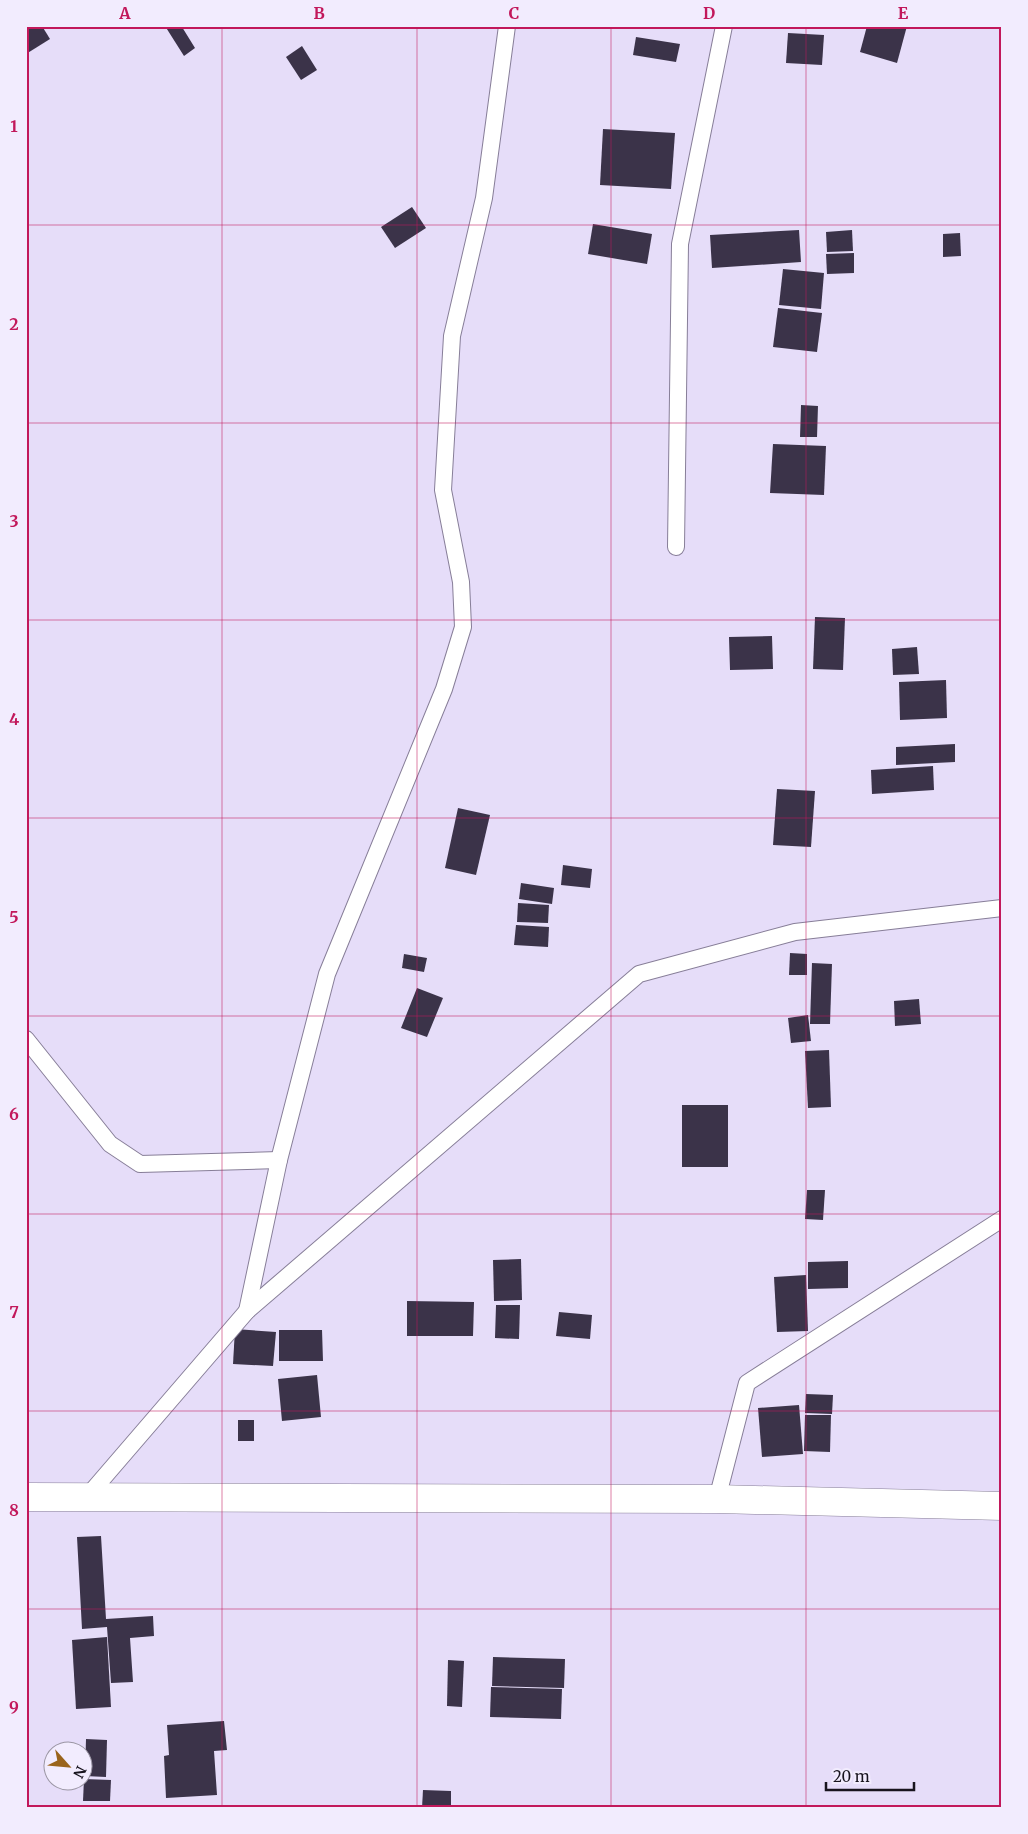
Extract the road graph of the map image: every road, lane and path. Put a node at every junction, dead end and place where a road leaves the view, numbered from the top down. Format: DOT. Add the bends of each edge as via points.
graph roads {
  1 [pos="506,26"];
  2 [pos="724,26"];
  3 [pos="676,547"];
  4 [pos="1002,908"];
  5 [pos="26,1039"];
  6 [pos="279,1160"];
  7 [pos="1002,1219"];
  8 [pos="247,1311"];
  9 [pos="26,1497"];
  10 [pos="86,1498"];
  11 [pos="717,1499"];
  12 [pos="1002,1506"];
  1 -- 6 [label="lane" via="484,198 452,336 443,490 461,582 463,627 444,689 327,974"];
  2 -- 3 [label="lane" via="680,244"];
  4 -- 8 [label="lane" via="795,932 639,974"];
  5 -- 6 [label="lane" via="110,1144 140,1164"];
  6 -- 8 [label="lane"];
  7 -- 11 [label="lane" via="747,1383"];
  8 -- 10 [label="lane"];
  9 -- 10 [label="street"];
  10 -- 11 [label="street"];
  11 -- 12 [label="street"];
}
